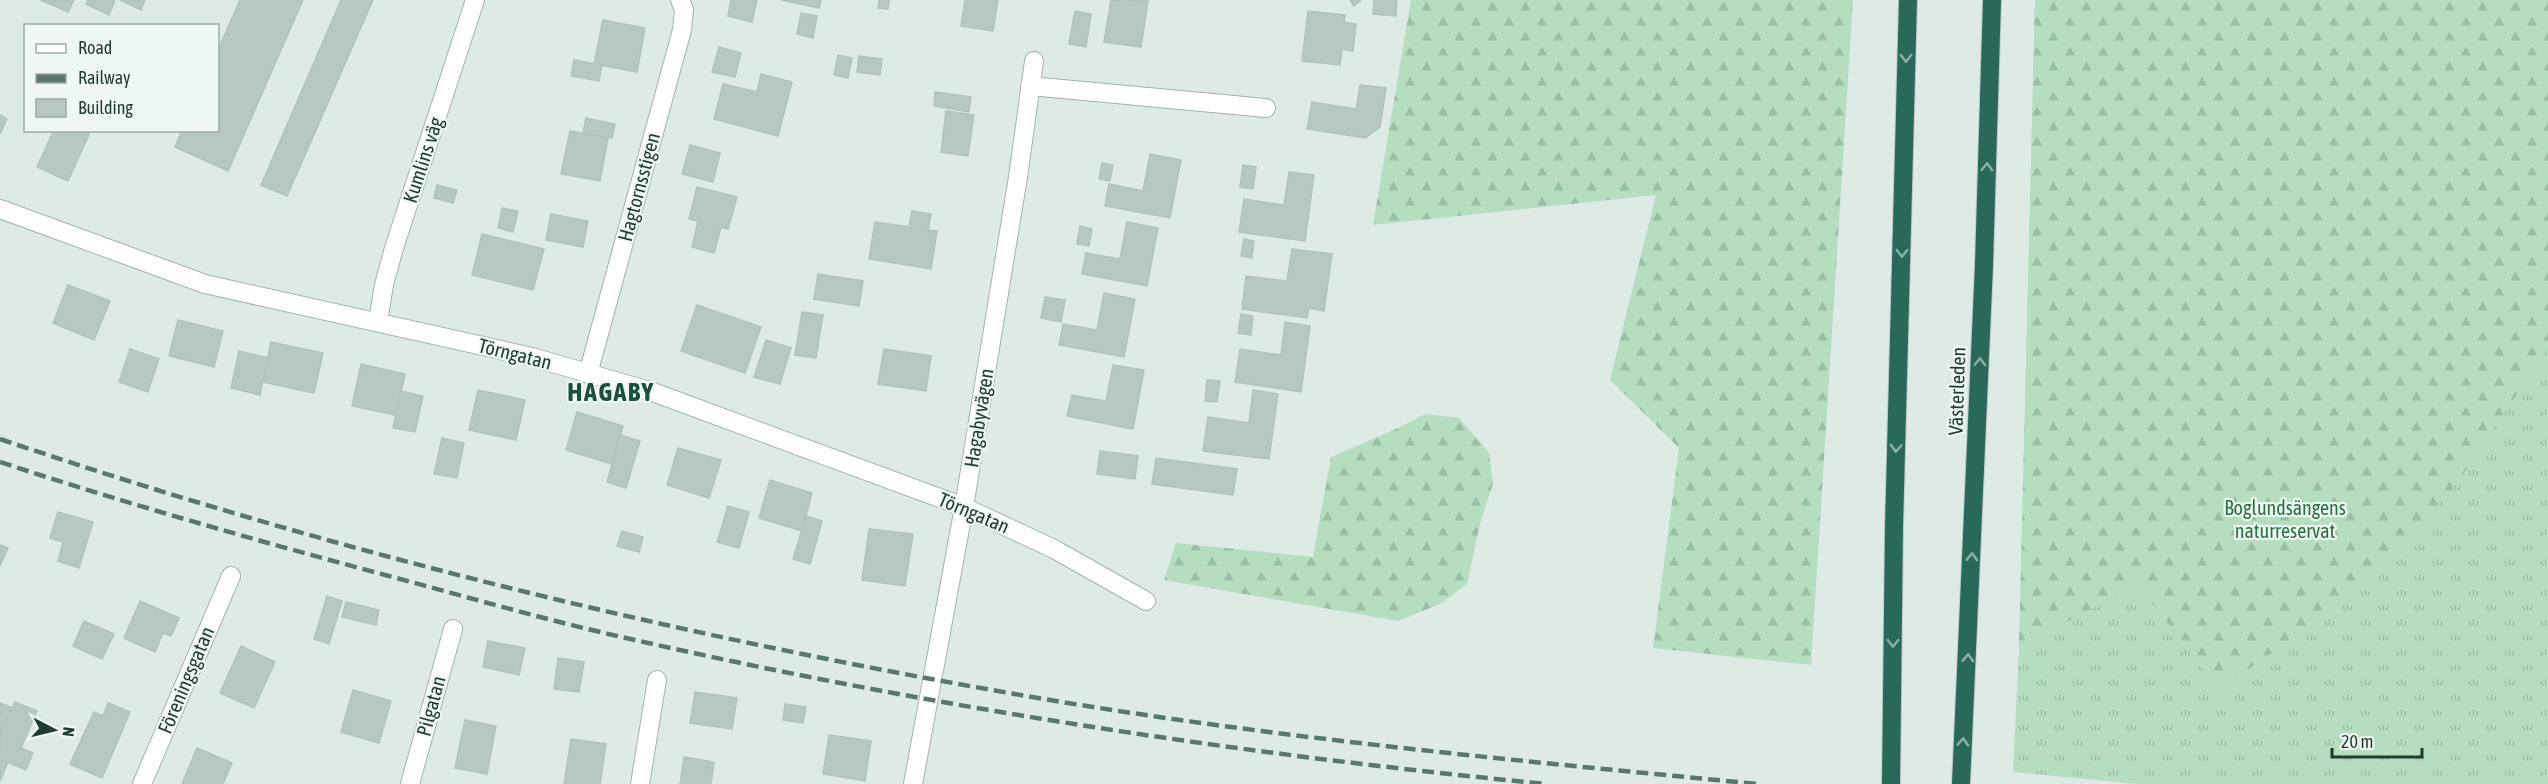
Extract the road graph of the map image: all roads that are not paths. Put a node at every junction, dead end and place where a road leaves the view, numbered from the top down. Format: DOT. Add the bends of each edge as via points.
graph roads {
  1 [pos="475,0"];
  2 [pos="680,0"];
  3 [pos="1908,0"];
  4 [pos="1992,0"];
  5 [pos="1034,61"];
  6 [pos="1030,86"];
  7 [pos="1266,108"];
  8 [pos="0,209"];
  9 [pos="378,321"];
  10 [pos="588,374"];
  11 [pos="964,507"];
  12 [pos="231,576"];
  13 [pos="1146,601"];
  14 [pos="453,628"];
  15 [pos="657,680"];
  16 [pos="142,784"];
  17 [pos="410,784"];
  18 [pos="640,784"];
  19 [pos="913,784"];
  20 [pos="1891,784"];
  21 [pos="1961,784"];
  1 -- 9 [label="street, Kumlins väg" via="394,248"];
  2 -- 10 [label="street, Hagtornsstigen" via="684,10 682,30"];
  3 -- 20 [label="highway, one-way"];
  21 -- 4 [label="highway, Västerleden, one-way" via="1985,253"];
  5 -- 6 [label="street, Hagabyvägen"];
  6 -- 7 [label="street"];
  6 -- 11 [label="street, Hagabyvägen"];
  8 -- 9 [label="street, Törngatan" via="205,284"];
  9 -- 10 [label="street, Törngatan"];
  10 -- 11 [label="street, Törngatan" via="653,392"];
  11 -- 13 [label="street, Törngatan" via="1054,549"];
  11 -- 19 [label="street, Hagabyvägen"];
  12 -- 16 [label="street, Föreningsgatan"];
  14 -- 17 [label="street, Pilgatan"];
  15 -- 18 [label="street"];
}
